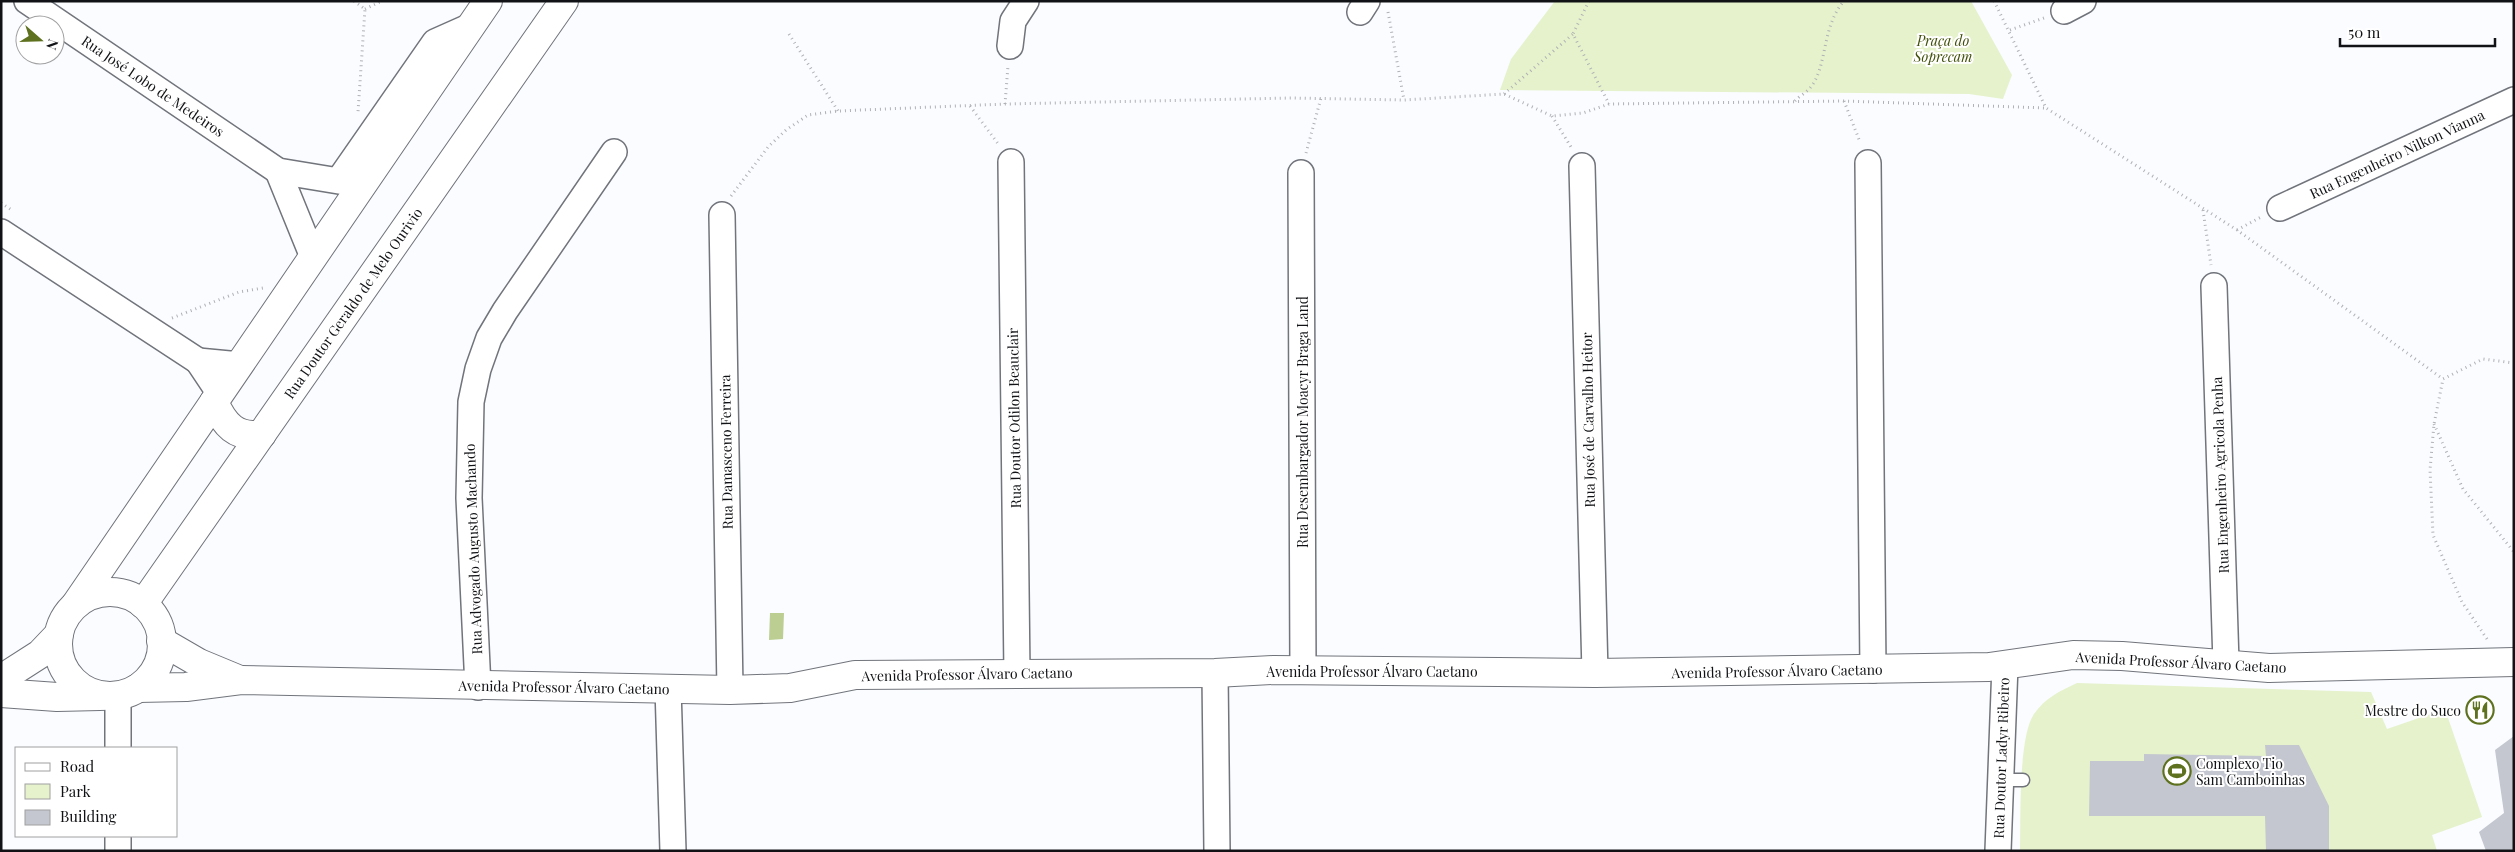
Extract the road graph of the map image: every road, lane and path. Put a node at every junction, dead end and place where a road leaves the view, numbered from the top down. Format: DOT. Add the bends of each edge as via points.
graph roads {
  1 [pos="27,1"];
  2 [pos="354,1"];
  3 [pos="382,1"];
  4 [pos="488,1"];
  5 [pos="564,1"];
  6 [pos="1026,1"];
  7 [pos="1589,1"];
  8 [pos="1844,1"];
  9 [pos="1994,1"];
  10 [pos="2074,6"];
  11 [pos="1372,8"];
  12 [pos="365,9"];
  13 [pos="471,26"];
  14 [pos="2010,30"];
  15 [pos="789,34"];
  16 [pos="1573,34"];
  17 [pos="1010,46"];
  18 [pos="1504,94"];
  19 [pos="1321,98"];
  20 [pos="1404,100"];
  21 [pos="1844,100"];
  22 [pos="2514,100"];
  23 [pos="1794,101"];
  24 [pos="1005,104"];
  25 [pos="1609,104"];
  26 [pos="970,105"];
  27 [pos="2046,108"];
  28 [pos="838,111"];
  29 [pos="1552,116"];
  30 [pos="361,148"];
  31 [pos="614,152"];
  32 [pos="1012,162"];
  33 [pos="1868,163"];
  34 [pos="1582,166"];
  35 [pos="278,171"];
  36 [pos="1301,173"];
  37 [pos="351,182"];
  38 [pos="1,203"];
  39 [pos="2280,208"];
  40 [pos="2202,209"];
  41 [pos="722,215"];
  42 [pos="9,223"];
  43 [pos="313,257"];
  44 [pos="2214,286"];
  45 [pos="283,301"];
  46 [pos="165,313"];
  47 [pos="198,361"];
  48 [pos="2514,364"];
  49 [pos="240,365"];
  50 [pos="2443,379"];
  51 [pos="217,398"];
  52 [pos="2434,424"];
  53 [pos="262,434"];
  54 [pos="2514,552"];
  55 [pos="76,604"];
  56 [pos="143,604"];
  57 [pos="59,634"];
  58 [pos="161,641"];
  59 [pos="2511,662"];
  60 [pos="2226,663"];
  61 [pos="2005,665"];
  62 [pos="1303,670"];
  63 [pos="1873,670"];
  64 [pos="1215,673"];
  65 [pos="1595,673"];
  66 [pos="1017,674"];
  67 [pos="1,679"];
  68 [pos="241,680"];
  69 [pos="478,687"];
  70 [pos="668,688"];
  71 [pos="730,690"];
  72 [pos="1,693"];
  73 [pos="122,693"];
  74 [pos="118,747"];
  75 [pos="118,837"];
  76 [pos="118,851"];
  77 [pos="673,851"];
  78 [pos="1217,851"];
  79 [pos="1998,851"];
  1 -- 35 [label="street, Rua José Lobo de Medeiros"];
  2 -- 12 [label="path"];
  3 -- 12 [label="path"];
  4 -- 13 [label="street"];
  5 -- 53 [label="street, Rua Doutor Geraldo de Melo Ourivio"];
  6 -- 17 [label="street" via="1013,21"];
  7 -- 16 [label="path"];
  8 -- 23 [label="path" via="1828,27 1821,64 1811,87"];
  9 -- 14 [label="path"];
  10 -- 14 [label="path"];
  11 -- 20 [label="path"];
  12 -- 30 [label="path" via="356,141"];
  13 -- 30 [label="street" via="435,42"];
  13 -- 37 [label="street"];
  14 -- 27 [label="path"];
  15 -- 28 [label="path"];
  16 -- 18 [label="path"];
  16 -- 25 [label="path"];
  17 -- 24 [label="path"];
  18 -- 20 [label="path"];
  18 -- 29 [label="path"];
  19 -- 20 [label="path"];
  19 -- 24 [label="path"];
  19 -- 36 [label="path"];
  21 -- 23 [label="path"];
  21 -- 27 [label="path"];
  21 -- 33 [label="path"];
  22 -- 39 [label="street, Rua Engenheiro Nilkon Vianna"];
  23 -- 25 [label="path"];
  24 -- 26 [label="path"];
  25 -- 29 [label="path" via="1584,113"];
  26 -- 28 [label="path"];
  26 -- 32 [label="path"];
  27 -- 40 [label="path"];
  28 -- 41 [label="path" via="808,115 786,130 768,147 732,193"];
  29 -- 34 [label="path"];
  30 -- 37 [label="street"];
  31 -- 69 [label="street, Rua Advogado Augusto Machando" via="505,311 489,338 478,369 471,402 468,452"];
  32 -- 66 [label="street, Rua Doutor Odilon Beauclair"];
  33 -- 63 [label="street"];
  34 -- 65 [label="street, Rua José de Carvalho Heitor"];
  35 -- 37 [label="street, Rua José Lobo de Medeiros"];
  35 -- 43 [label="street"];
  36 -- 62 [label="street, Rua Desembargador Moacyr Braga Land"];
  37 -- 43 [label="street"];
  38 -- 42 [label="path"];
  40 -- 44 [label="path"];
  40 -- 50 [label="path" via="2245,236"];
  41 -- 71 [label="street, Rua Damasceno Ferreira"];
  42 -- 47 [label="street"];
  43 -- 45 [label="street"];
  44 -- 60 [label="street, Rua Engenheiro Agricola Penha"];
  45 -- 46 [label="path" via="263,288 239,292 173,318"];
  45 -- 49 [label="street"];
  47 -- 49 [label="street"];
  47 -- 51 [label="street"];
  48 -- 50 [label="path" via="2483,359"];
  49 -- 51 [label="street"];
  50 -- 52 [label="path"];
  51 -- 53 [label="street" via="220,416 232,430 247,435"];
  51 -- 55 [label="street"];
  52 -- 54 [label="path" via="2462,489"];
  52 -- 59 [label="path" via="2430,470 2433,535 2462,602"];
  53 -- 56 [label="street, Rua Doutor Geraldo de Melo Ourivio"];
  55 -- 56 [label="street" via="102,592 117,592"];
  55 -- 57 [label="street" via="65,618"];
  56 -- 58 [label="street" via="156,621"];
  57 -- 67 [label="street" via="40,654"];
  57 -- 73 [label="street" via="58,650 62,664 81,688 95,694"];
  58 -- 68 [label="street, Avenida Professor Álvaro Caetano"];
  58 -- 73 [label="street" via="159,659 151,675"];
  59 -- 60 [label="street, Avenida Professor Álvaro Caetano" via="2269,668"];
  60 -- 61 [label="street, Avenida Professor Álvaro Caetano" via="2073,655"];
  61 -- 63 [label="street, Avenida Professor Álvaro Caetano"];
  61 -- 79 [label="street, Rua Doutor Ladyr Ribeiro" via="2011,780"];
  62 -- 64 [label="street, Avenida Professor Álvaro Caetano"];
  62 -- 65 [label="street, Avenida Professor Álvaro Caetano"];
  63 -- 65 [label="street, Avenida Professor Álvaro Caetano"];
  64 -- 66 [label="street, Avenida Professor Álvaro Caetano"];
  64 -- 78 [label="street"];
  66 -- 71 [label="street, Avenida Professor Álvaro Caetano" via="855,675 790,688"];
  68 -- 69 [label="street, Avenida Professor Álvaro Caetano"];
  68 -- 73 [label="street, Avenida Professor Álvaro Caetano"];
  69 -- 70 [label="street, Avenida Professor Álvaro Caetano"];
  70 -- 71 [label="street, Avenida Professor Álvaro Caetano"];
  70 -- 77 [label="street"];
  72 -- 73 [label="street, Avenida Professor Álvaro Caetano" via="57,697"];
  73 -- 74 [label="street"];
  75 -- 76 [label="street"];
}
